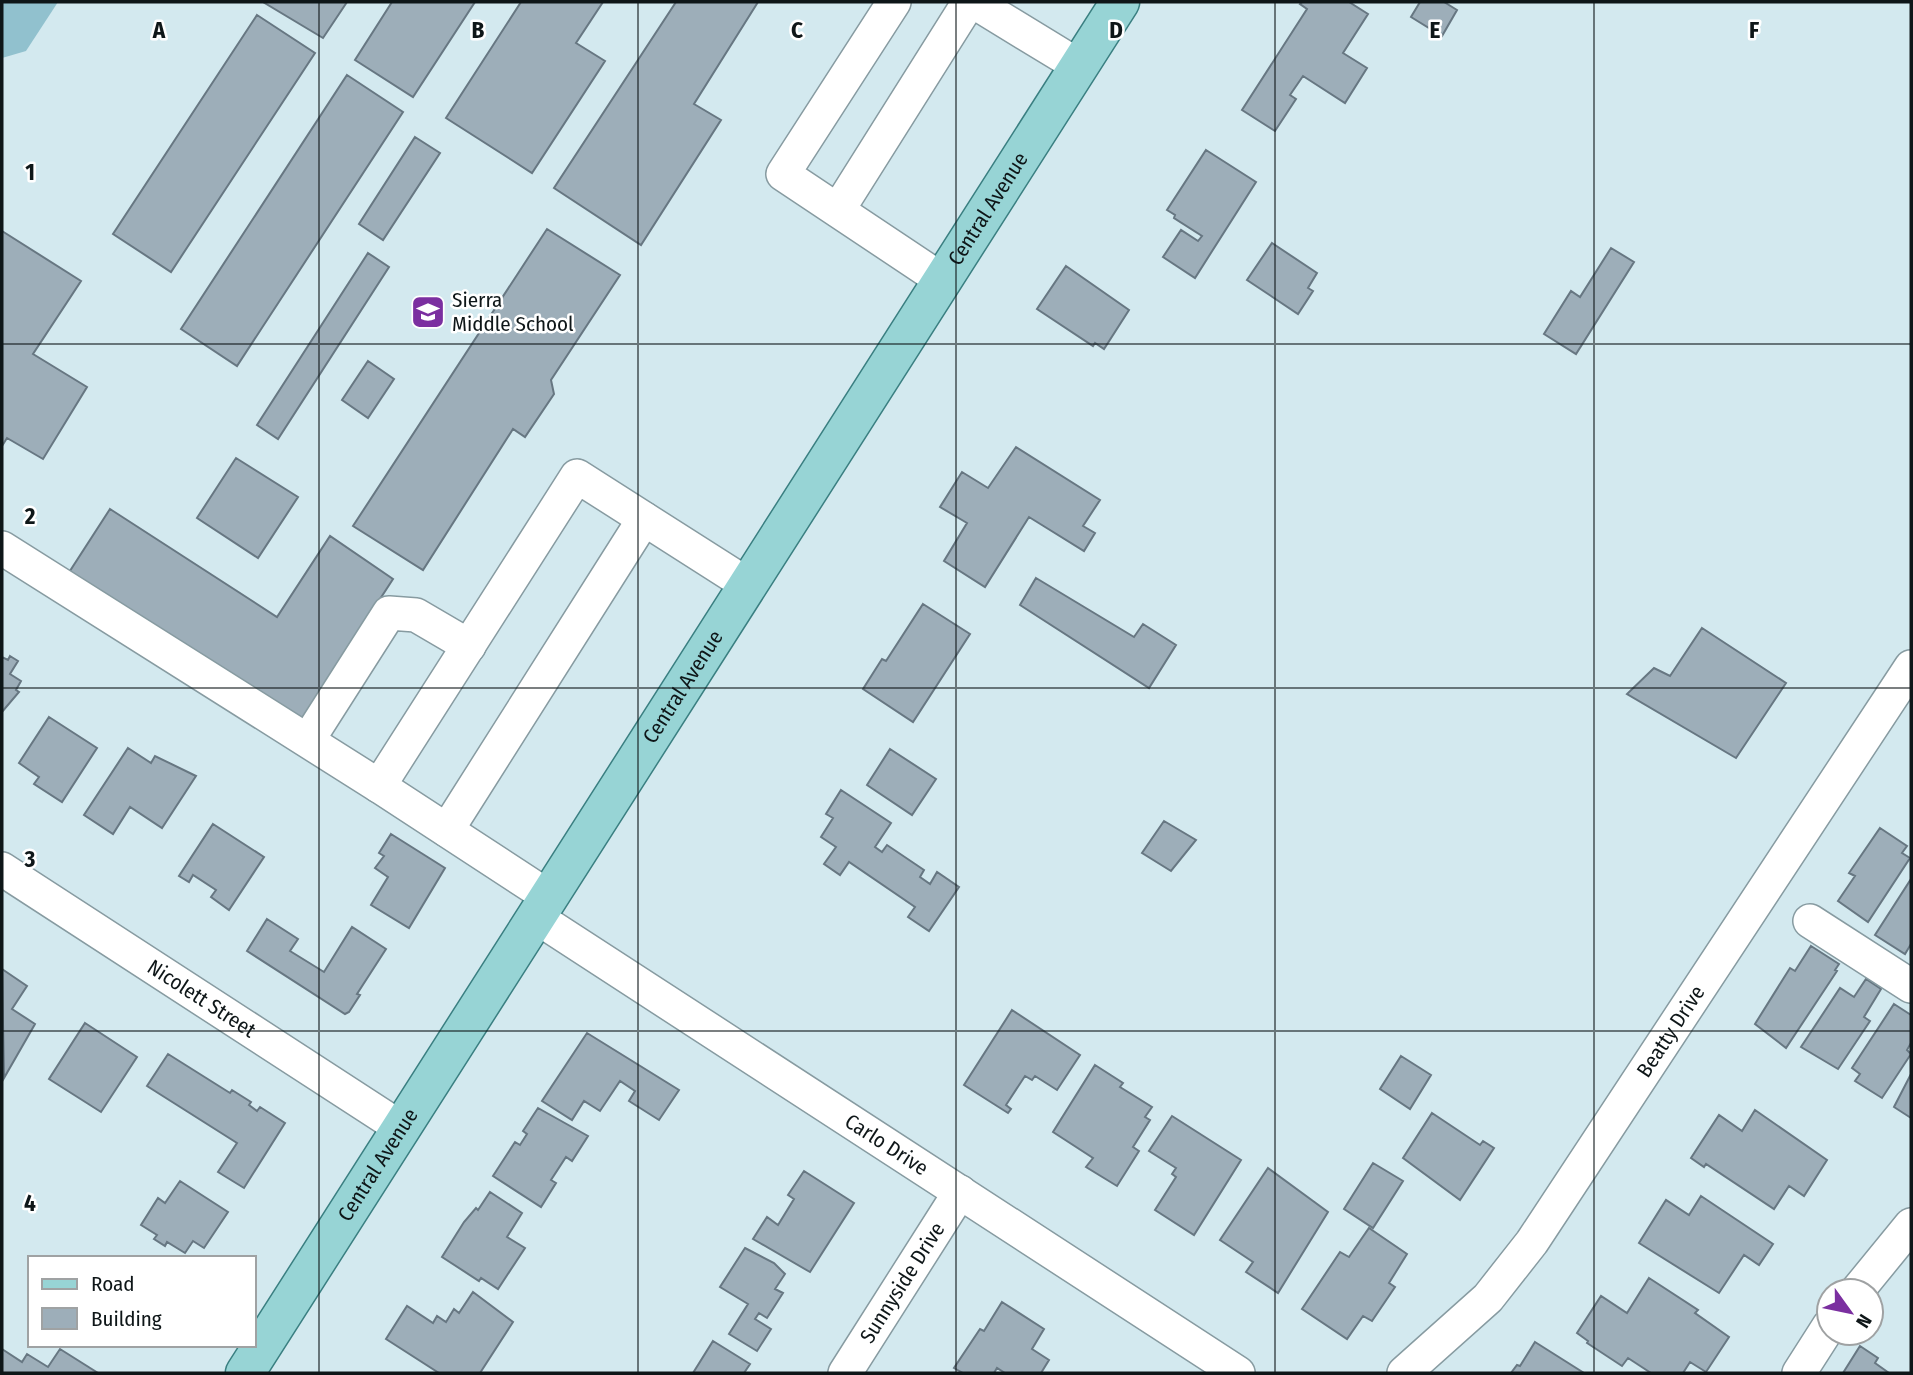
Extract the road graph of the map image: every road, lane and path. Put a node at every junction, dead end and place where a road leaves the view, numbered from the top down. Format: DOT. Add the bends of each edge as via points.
graph roads {
  1 [pos="894,2"];
  2 [pos="972,2"];
  3 [pos="1120,2"];
  4 [pos="1079,66"];
  5 [pos="838,210"];
  6 [pos="942,280"];
  7 [pos="644,519"];
  8 [pos="2,548"];
  9 [pos="748,585"];
  10 [pos="469,646"];
  11 [pos="1911,667"];
  12 [pos="308,740"];
  13 [pos="379,786"];
  14 [pos="447,830"];
  15 [pos="2,869"];
  16 [pos="542,907"];
  17 [pos="1810,921"];
  18 [pos="1911,986"];
  19 [pos="401,1128"];
  20 [pos="960,1192"];
  21 [pos="1911,1225"];
  22 [pos="1868,1277"];
  23 [pos="1816,1347"];
  24 [pos="245,1373"];
  25 [pos="845,1373"];
  26 [pos="1238,1373"];
  27 [pos="1404,1373"];
  28 [pos="1799,1373"];
  1 -- 5 [label="street" via="783,173"];
  2 -- 4 [label="street"];
  2 -- 5 [label="street"];
  3 -- 4 [label="main road, Central Avenue"];
  4 -- 6 [label="main road, Central Avenue"];
  5 -- 6 [label="street"];
  6 -- 9 [label="main road, Central Avenue"];
  7 -- 9 [label="street"];
  7 -- 10 [label="street" via="577,476"];
  7 -- 14 [label="street"];
  8 -- 12 [label="street, Carlo Drive"];
  9 -- 16 [label="main road, Central Avenue"];
  10 -- 12 [label="street" via="416,615 389,613"];
  10 -- 13 [label="street"];
  11 -- 27 [label="street, Beatty Drive" via="1532,1242 1488,1298"];
  12 -- 13 [label="street, Carlo Drive"];
  13 -- 14 [label="street, Carlo Drive"];
  14 -- 16 [label="street, Carlo Drive"];
  15 -- 19 [label="street, Nicolett Street"];
  16 -- 19 [label="main road, Central Avenue"];
  16 -- 20 [label="street, Carlo Drive"];
  17 -- 18 [label="street"];
  19 -- 24 [label="main road, Central Avenue"];
  20 -- 25 [label="street, Sunnyside Drive"];
  20 -- 26 [label="street, Carlo Drive"];
  21 -- 22 [label="street"];
  23 -- 28 [label="street"];
}
